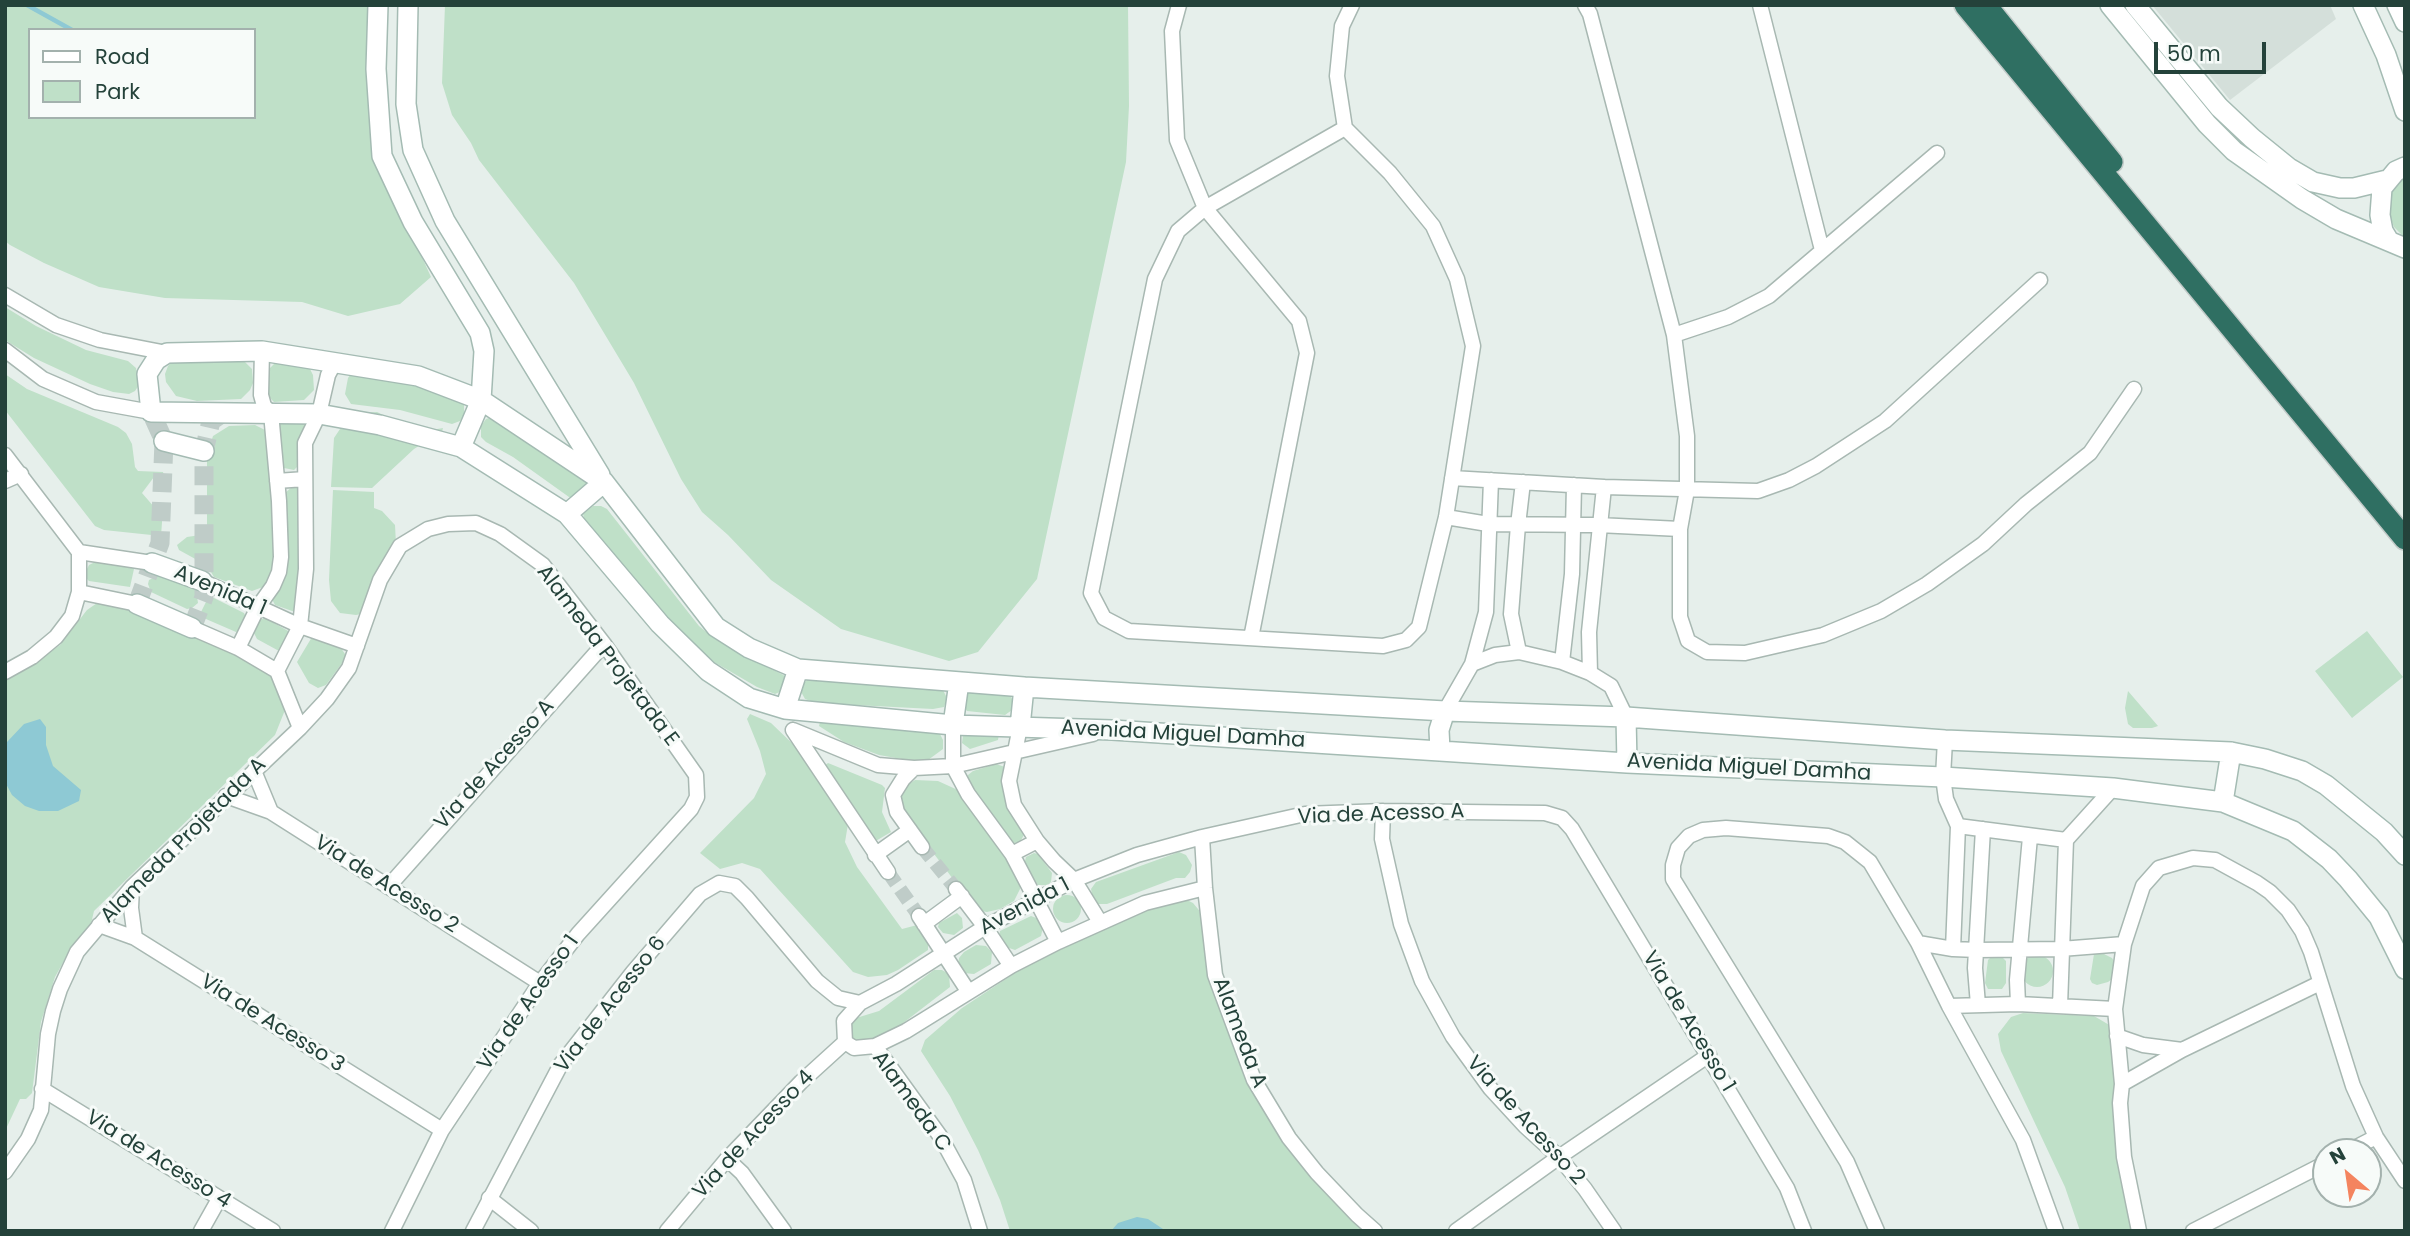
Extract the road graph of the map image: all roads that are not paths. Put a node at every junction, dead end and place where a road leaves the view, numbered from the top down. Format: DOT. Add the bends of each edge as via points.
graph roads {
  1 [pos="378,5"];
  2 [pos="408,5"];
  3 [pos="1179,5"];
  4 [pos="1352,5"];
  5 [pos="1585,5"];
  6 [pos="1760,5"];
  7 [pos="1965,5"];
  8 [pos="1986,5"];
  9 [pos="2110,5"];
  10 [pos="2135,5"];
  11 [pos="2363,5"];
  12 [pos="2397,5"];
  13 [pos="2405,22"];
  14 [pos="2405,111"];
  15 [pos="1345,128"];
  16 [pos="1937,153"];
  17 [pos="2398,169"];
  18 [pos="1205,208"];
  19 [pos="2397,244"];
  20 [pos="1822,250"];
  21 [pos="2040,280"];
  22 [pos="5,295"];
  23 [pos="1674,335"];
  24 [pos="5,350"];
  25 [pos="262,352"];
  26 [pos="166,353"];
  27 [pos="335,362"];
  28 [pos="2134,389"];
  29 [pos="481,400"];
  30 [pos="151,412"];
  31 [pos="271,413"];
  32 [pos="319,414"];
  33 [pos="164,441"];
  34 [pos="461,447"];
  35 [pos="204,451"];
  36 [pos="5,455"];
  37 [pos="20,474"];
  38 [pos="1452,478"];
  39 [pos="305,479"];
  40 [pos="1491,480"];
  41 [pos="5,481"];
  42 [pos="277,481"];
  43 [pos="604,482"];
  44 [pos="1524,482"];
  45 [pos="1574,485"];
  46 [pos="1604,487"];
  47 [pos="1687,490"];
  48 [pos="568,514"];
  49 [pos="2399,516"];
  50 [pos="1446,517"];
  51 [pos="1488,524"];
  52 [pos="1572,524"];
  53 [pos="1518,525"];
  54 [pos="1598,525"];
  55 [pos="1680,530"];
  56 [pos="414,536"];
  57 [pos="2405,540"];
  58 [pos="79,551"];
  59 [pos="152,563"];
  60 [pos="202,581"];
  61 [pos="79,592"];
  62 [pos="137,604"];
  63 [pos="258,607"];
  64 [pos="1486,612"];
  65 [pos="1511,614"];
  66 [pos="300,626"];
  67 [pos="192,628"];
  68 [pos="1251,638"];
  69 [pos="604,644"];
  70 [pos="357,646"];
  71 [pos="238,648"];
  72 [pos="1519,652"];
  73 [pos="1562,662"];
  74 [pos="1472,664"];
  75 [pos="797,669"];
  76 [pos="277,671"];
  77 [pos="5,672"];
  78 [pos="1590,673"];
  79 [pos="959,682"];
  80 [pos="1024,687"];
  81 [pos="785,709"];
  82 [pos="1445,711"];
  83 [pos="1626,717"];
  84 [pos="953,725"];
  85 [pos="1020,727"];
  86 [pos="300,728"];
  87 [pos="793,730"];
  88 [pos="1112,730"];
  89 [pos="1945,740"];
  90 [pos="1440,750"];
  91 [pos="1016,752"];
  92 [pos="2231,752"];
  93 [pos="1627,763"];
  94 [pos="953,766"];
  95 [pos="914,768"];
  96 [pos="254,771"];
  97 [pos="1943,777"];
  98 [pos="2113,788"];
  99 [pos="226,796"];
  100 [pos="697,797"];
  101 [pos="2223,803"];
  102 [pos="1383,811"];
  103 [pos="271,812"];
  104 [pos="1562,818"];
  105 [pos="1958,826"];
  106 [pos="1983,829"];
  107 [pos="909,830"];
  108 [pos="1202,837"];
  109 [pos="2030,837"];
  110 [pos="2066,840"];
  111 [pos="1037,841"];
  112 [pos="922,847"];
  113 [pos="1012,854"];
  114 [pos="876,855"];
  115 [pos="2405,855"];
  116 [pos="888,872"];
  117 [pos="1074,880"];
  118 [pos="132,887"];
  119 [pos="388,887"];
  120 [pos="1205,888"];
  121 [pos="1036,900"];
  122 [pos="1100,922"];
  123 [pos="99,925"];
  124 [pos="985,927"];
  125 [pos="135,938"];
  126 [pos="1058,942"];
  127 [pos="1918,943"];
  128 [pos="2124,944"];
  129 [pos="1953,949"];
  130 [pos="2020,949"];
  131 [pos="2061,949"];
  132 [pos="1977,950"];
  133 [pos="943,955"];
  134 [pos="1011,966"];
  135 [pos="2405,969"];
  136 [pos="540,983"];
  137 [pos="2320,983"];
  138 [pos="968,991"];
  139 [pos="860,1003"];
  140 [pos="2018,1004"];
  141 [pos="1978,1005"];
  142 [pos="1949,1006"];
  143 [pos="2060,1006"];
  144 [pos="2115,1009"];
  145 [pos="2118,1036"];
  146 [pos="845,1042"];
  147 [pos="875,1046"];
  148 [pos="2182,1050"];
  149 [pos="1709,1055"];
  150 [pos="2122,1084"];
  151 [pos="42,1089"];
  152 [pos="442,1130"];
  153 [pos="2376,1138"];
  154 [pos="2382,1147"];
  155 [pos="1559,1157"];
  156 [pos="727,1159"];
  157 [pos="2312,1170"];
  158 [pos="5,1172"];
  159 [pos="2405,1181"];
  160 [pos="489,1198"];
  161 [pos="219,1199"];
  162 [pos="201,1231"];
  163 [pos="274,1231"];
  164 [pos="392,1231"];
  165 [pos="473,1231"];
  166 [pos="531,1231"];
  167 [pos="667,1231"];
  168 [pos="783,1231"];
  169 [pos="980,1231"];
  170 [pos="1375,1231"];
  171 [pos="1456,1231"];
  172 [pos="1614,1231"];
  173 [pos="1804,1231"];
  174 [pos="1877,1231"];
  175 [pos="2056,1231"];
  176 [pos="2139,1231"];
  177 [pos="2193,1231"];
  1 -- 29 [label="street" via="376,69 382,156 413,222 480,333 484,351"];
  2 -- 43 [label="street" via="406,104 414,150 445,221"];
  3 -- 18 [label="street" via="1172,31 1177,140"];
  4 -- 15 [label="street" via="1342,26 1337,76"];
  5 -- 23 [label="street"];
  6 -- 20 [label="street"];
  7 -- 49 [label="highway"];
  8 -- 49 [label="highway"];
  9 -- 19 [label="street" via="2234,151 2336,219"];
  10 -- 17 [label="street" via="2218,107 2289,168 2313,182 2340,188 2354,188"];
  11 -- 14 [label="street"];
  12 -- 13 [label="street"];
  15 -- 18 [label="street"];
  15 -- 38 [label="street" via="1433,226 1457,279 1473,346"];
  16 -- 20 [label="street"];
  17 -- 19 [label="street" via="2382,188 2380,215 2383,231"];
  18 -- 68 [label="street" via="1299,321 1307,353"];
  18 -- 68 [label="street" via="1178,231 1155,278 1091,593 1104,618 1129,631"];
  20 -- 23 [label="street" via="1769,296 1728,317"];
  21 -- 47 [label="street" via="1885,421 1816,466 1758,491"];
  22 -- 26 [label="street, Avenida Miguel Damha" via="57,326"];
  23 -- 47 [label="street" via="1687,436"];
  24 -- 30 [label="street, Avenida Miguel Damha" via="43,379 85,397"];
  25 -- 26 [label="street, Avenida Miguel Damha"];
  25 -- 27 [label="street, Avenida Miguel Damha"];
  25 -- 31 [label="street" via="261,395"];
  26 -- 30 [label="street" via="147,374"];
  27 -- 29 [label="street, Avenida Miguel Damha" via="418,376"];
  27 -- 32 [label="street"];
  28 -- 55 [label="street" via="2090,453 1983,544 1881,611 1823,635 1728,654 1707,652 1688,640 1680,617"];
  29 -- 34 [label="street"];
  29 -- 43 [label="street, Avenida Miguel Damha"];
  30 -- 31 [label="street, Avenida Miguel Damha"];
  31 -- 32 [label="street, Avenida Miguel Damha"];
  31 -- 42 [label="street"];
  32 -- 34 [label="street, Avenida Miguel Damha"];
  32 -- 39 [label="street" via="305,443"];
  33 -- 35 [label="street"];
  34 -- 48 [label="street, Avenida Miguel Damha"];
  36 -- 37 [label="street"];
  37 -- 41 [label="street"];
  37 -- 58 [label="street"];
  38 -- 40 [label="street"];
  38 -- 50 [label="street"];
  39 -- 42 [label="street"];
  39 -- 66 [label="street" via="306,569"];
  40 -- 44 [label="street"];
  40 -- 51 [label="street"];
  42 -- 63 [label="street" via="280,565 273,586"];
  43 -- 48 [label="street"];
  43 -- 75 [label="street, Avenida Miguel Damha" via="716,626 749,648"];
  44 -- 45 [label="street"];
  44 -- 53 [label="street"];
  45 -- 46 [label="street"];
  45 -- 52 [label="street"];
  46 -- 47 [label="street"];
  46 -- 54 [label="street"];
  47 -- 55 [label="street"];
  48 -- 81 [label="street, Avenida Miguel Damha" via="660,624 708,671 749,698"];
  49 -- 57 [label="highway"];
  50 -- 51 [label="street"];
  50 -- 68 [label="street" via="1419,626 1406,640 1383,646"];
  51 -- 53 [label="street"];
  51 -- 64 [label="street"];
  52 -- 53 [label="street"];
  52 -- 54 [label="street"];
  52 -- 73 [label="street" via="1572,574"];
  53 -- 65 [label="street"];
  54 -- 55 [label="street"];
  54 -- 78 [label="street"];
  56 -- 69 [label="street, Alameda Projetada E" via="448,524 476,523 500,534 543,565"];
  56 -- 70 [label="street, Alameda Projetada A" via="400,546 380,580"];
  58 -- 59 [label="street, Avenida 1"];
  58 -- 61 [label="street"];
  59 -- 60 [label="street, Avenida 1"];
  60 -- 63 [label="street, Avenida 1"];
  61 -- 62 [label="street"];
  61 -- 77 [label="street" via="72,616 56,638"];
  62 -- 67 [label="street"];
  63 -- 66 [label="street, Avenida 1"];
  63 -- 71 [label="street"];
  64 -- 65 [label="street"];
  64 -- 74 [label="street"];
  65 -- 72 [label="street"];
  66 -- 70 [label="street, Avenida 1"];
  66 -- 76 [label="street"];
  67 -- 71 [label="street"];
  69 -- 100 [label="street, Alameda Projetada E" via="696,775"];
  69 -- 119 [label="street, Via de Acesso A"];
  70 -- 86 [label="street, Alameda Projetada A" via="349,668"];
  71 -- 76 [label="street"];
  72 -- 73 [label="street"];
  72 -- 74 [label="street"];
  73 -- 78 [label="street"];
  74 -- 82 [label="street"];
  75 -- 79 [label="street, Avenida Miguel Damha"];
  75 -- 81 [label="street"];
  76 -- 86 [label="street"];
  78 -- 83 [label="street" via="1611,686"];
  79 -- 80 [label="street, Avenida Miguel Damha"];
  79 -- 84 [label="street"];
  80 -- 82 [label="street, Avenida Miguel Damha"];
  80 -- 85 [label="street"];
  81 -- 84 [label="street, Avenida Miguel Damha"];
  81 -- 87 [label="street"];
  82 -- 83 [label="street, Avenida Miguel Damha"];
  82 -- 90 [label="street" via="1439,730"];
  83 -- 89 [label="street, Avenida Miguel Damha"];
  83 -- 93 [label="street"];
  84 -- 85 [label="street, Avenida Miguel Damha"];
  84 -- 94 [label="street"];
  85 -- 88 [label="street, Avenida Miguel Damha"];
  85 -- 91 [label="street"];
  86 -- 96 [label="street, Alameda Projetada A"];
  87 -- 95 [label="street" via="878,765"];
  87 -- 114 [label="street"];
  88 -- 90 [label="street, Avenida Miguel Damha"];
  88 -- 91 [label="street"];
  89 -- 92 [label="street, Avenida Miguel Damha"];
  89 -- 97 [label="street"];
  90 -- 93 [label="street, Avenida Miguel Damha"];
  91 -- 94 [label="street"];
  91 -- 111 [label="street" via="1009,782 1014,805"];
  92 -- 101 [label="street"];
  92 -- 115 [label="street, Avenida Miguel Damha" via="2302,771 2326,785"];
  93 -- 97 [label="street, Avenida Miguel Damha"];
  94 -- 95 [label="street"];
  94 -- 113 [label="street"];
  95 -- 107 [label="street" via="893,795"];
  96 -- 99 [label="street, Alameda Projetada A"];
  96 -- 103 [label="street"];
  97 -- 98 [label="street, Avenida Miguel Damha"];
  97 -- 105 [label="street" via="1946,799"];
  98 -- 101 [label="street, Avenida Miguel Damha"];
  98 -- 110 [label="street"];
  99 -- 103 [label="street, Via de Acesso 2"];
  99 -- 118 [label="street, Alameda Projetada A"];
  100 -- 136 [label="street, Via de Acesso 1"];
  101 -- 135 [label="street, Avenida Miguel Damha" via="2293,831 2329,859 2379,917"];
  102 -- 104 [label="street, Via de Acesso A" via="1545,813"];
  102 -- 108 [label="street, Via de Acesso A" via="1305,814"];
  102 -- 155 [label="street, Via de Acesso 2" via="1382,839 1401,924 1422,981 1453,1037 1490,1088"];
  103 -- 119 [label="street, Via de Acesso 2"];
  104 -- 149 [label="street, Via de Acesso 1"];
  105 -- 106 [label="street"];
  105 -- 129 [label="street"];
  106 -- 109 [label="street"];
  106 -- 132 [label="street"];
  107 -- 112 [label="street"];
  107 -- 114 [label="street"];
  108 -- 117 [label="street, Avenida 1" via="1137,855"];
  108 -- 120 [label="street, Alameda A"];
  109 -- 110 [label="street"];
  109 -- 130 [label="street"];
  110 -- 131 [label="street"];
  111 -- 113 [label="street"];
  111 -- 117 [label="street"];
  113 -- 121 [label="street"];
  114 -- 116 [label="street"];
  117 -- 121 [label="street, Avenida 1"];
  117 -- 122 [label="street"];
  118 -- 123 [label="street, Alameda Projetada A"];
  118 -- 125 [label="street"];
  119 -- 136 [label="street, Via de Acesso 2"];
  120 -- 122 [label="street" via="1145,903"];
  120 -- 170 [label="street, Alameda A" via="1215,975 1254,1080 1289,1138 1317,1173"];
  121 -- 124 [label="street, Avenida 1"];
  121 -- 126 [label="street"];
  122 -- 126 [label="street"];
  123 -- 125 [label="street, Via de Acesso 3"];
  123 -- 151 [label="street, Alameda Projetada A" via="77,952 60,989 48,1034"];
  124 -- 133 [label="street, Avenida 1"];
  124 -- 133 [label="street" via="959,893 921,920"];
  124 -- 134 [label="street"];
  125 -- 152 [label="street, Via de Acesso 3"];
  126 -- 134 [label="street"];
  127 -- 129 [label="street"];
  127 -- 142 [label="street"];
  127 -- 174 [label="street" via="1870,862 1845,842 1828,836 1726,828 1703,830 1678,848 1672,879 1847,1162"];
  128 -- 131 [label="street"];
  128 -- 137 [label="street" via="2143,886 2159,868 2193,858 2215,860 2270,892 2288,910 2302,931"];
  128 -- 144 [label="street"];
  129 -- 132 [label="street"];
  130 -- 131 [label="street"];
  130 -- 132 [label="street"];
  130 -- 140 [label="street"];
  131 -- 143 [label="street"];
  132 -- 141 [label="street"];
  133 -- 138 [label="street"];
  133 -- 139 [label="street, Avenida 1"];
  134 -- 138 [label="street"];
  136 -- 152 [label="street, Via de Acesso 1"];
  137 -- 148 [label="street"];
  137 -- 153 [label="street" via="2353,1086"];
  138 -- 147 [label="street"];
  139 -- 146 [label="street, Alameda C" via="844,1021"];
  139 -- 160 [label="street, Via de Acesso 6" via="838,998 817,981 747,898 735,886 719,883 700,894 561,1064"];
  140 -- 141 [label="street"];
  140 -- 143 [label="street"];
  141 -- 142 [label="street"];
  142 -- 175 [label="street" via="2023,1140"];
  143 -- 144 [label="street"];
  144 -- 145 [label="street"];
  145 -- 148 [label="street"];
  145 -- 150 [label="street"];
  146 -- 147 [label="street, Alameda C" via="854,1048"];
  146 -- 156 [label="street, Via de Acesso 4"];
  147 -- 169 [label="street, Alameda C" via="940,1136 964,1180"];
  148 -- 150 [label="street"];
  149 -- 155 [label="street"];
  149 -- 173 [label="street, Via de Acesso 1" via="1787,1188"];
  150 -- 176 [label="street" via="2124,1157"];
  151 -- 158 [label="street, Alameda Projetada A" via="41,1110"];
  151 -- 161 [label="street, Via de Acesso 4"];
  152 -- 164 [label="street, Via de Acesso 1"];
  154 -- 159 [label="street"];
  155 -- 171 [label="street"];
  155 -- 172 [label="street, Via de Acesso 2"];
  156 -- 167 [label="street, Via de Acesso 4"];
  156 -- 168 [label="street"];
  157 -- 177 [label="street"];
  160 -- 165 [label="street, Via de Acesso 6"];
  160 -- 166 [label="street"];
  161 -- 162 [label="street"];
  161 -- 163 [label="street, Via de Acesso 4"];
}
